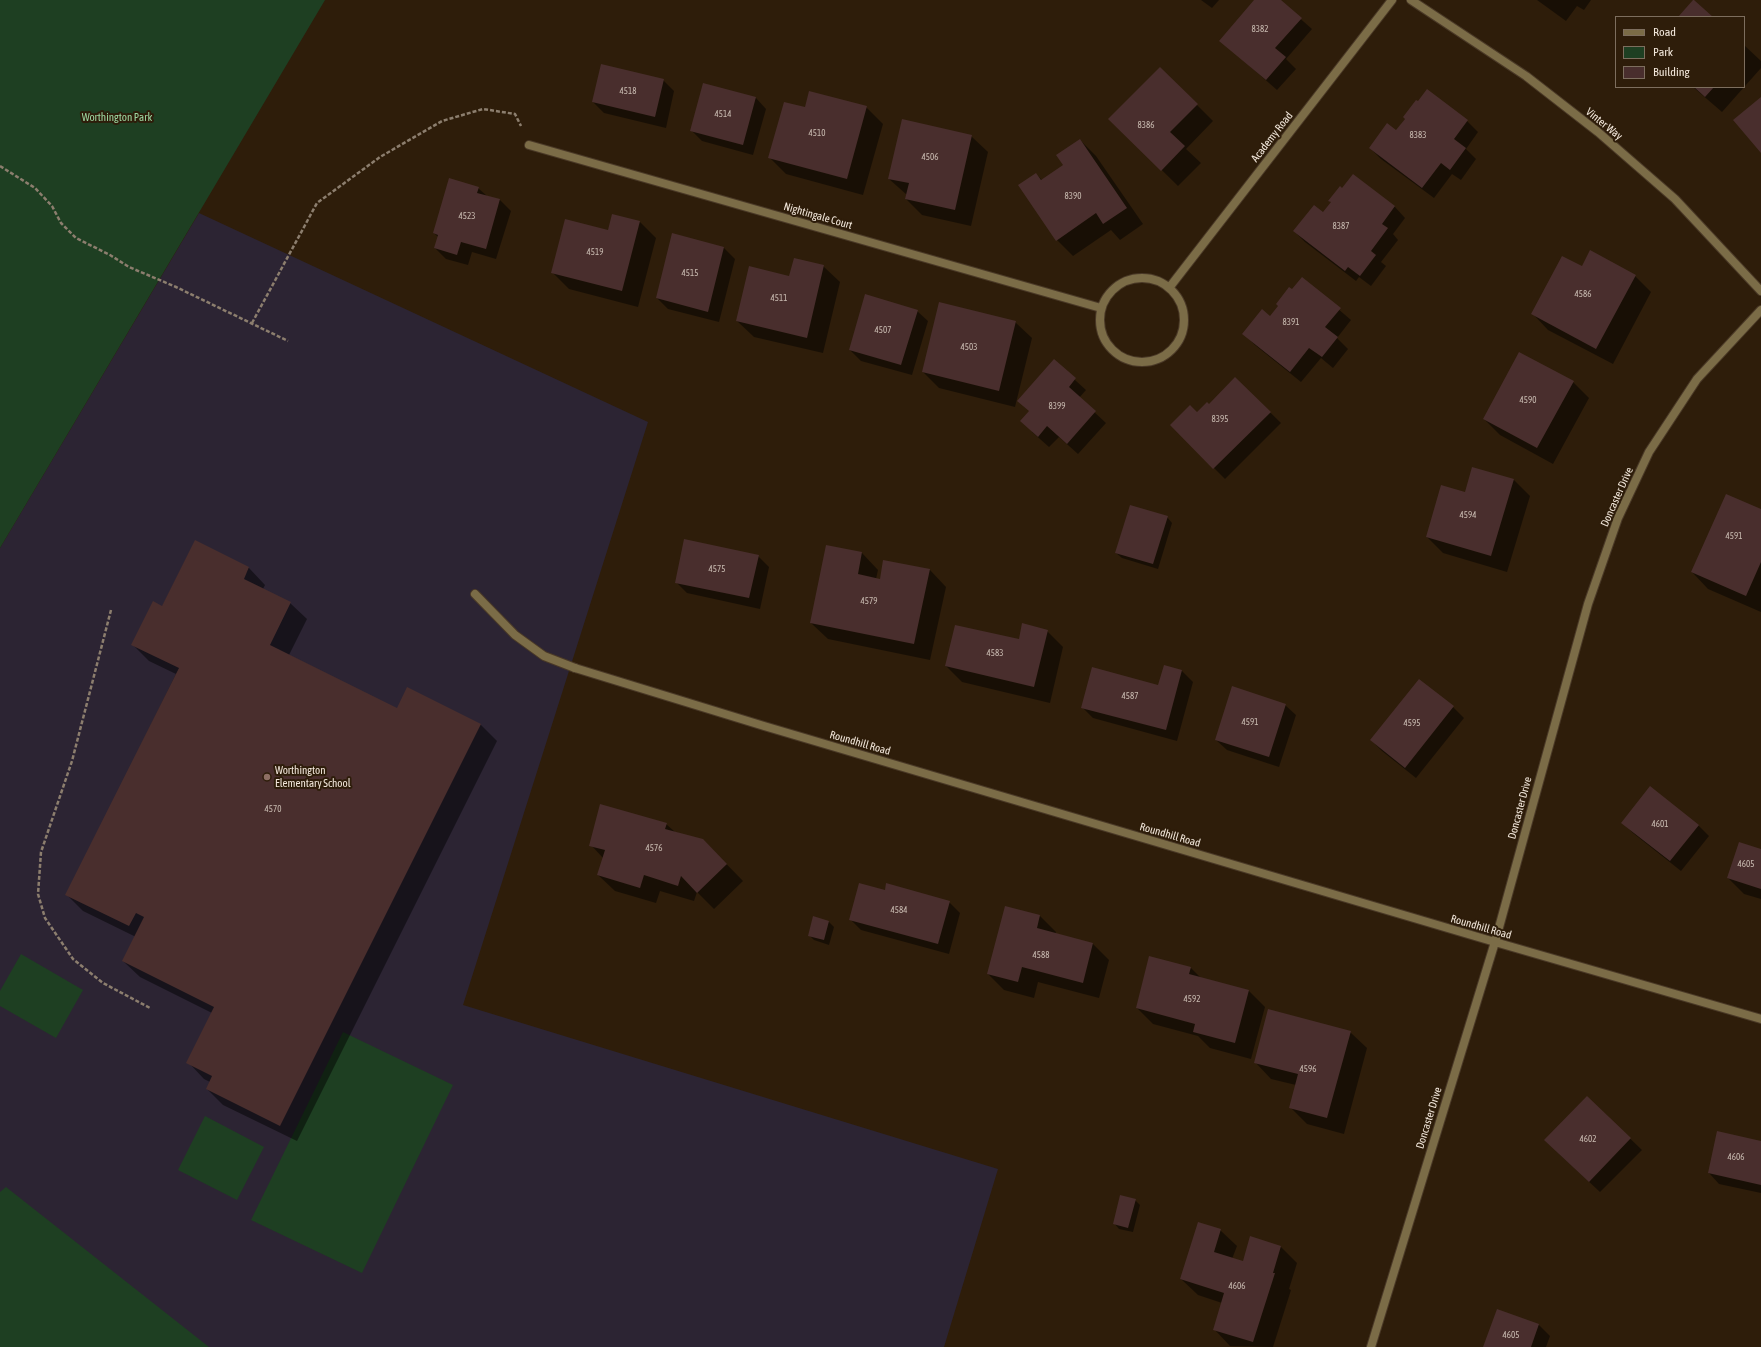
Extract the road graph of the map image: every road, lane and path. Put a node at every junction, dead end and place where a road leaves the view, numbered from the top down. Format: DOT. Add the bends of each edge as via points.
graph roads {
  1 [pos="1392,0"];
  2 [pos="1411,0"];
  3 [pos="529,145"];
  4 [pos="0,166"];
  5 [pos="1169,288"];
  6 [pos="1761,291"];
  7 [pos="1101,308"];
  8 [pos="1761,310"];
  9 [pos="252,324"];
  10 [pos="288,341"];
  11 [pos="476,594"];
  12 [pos="110,610"];
  13 [pos="1494,942"];
  14 [pos="150,1008"];
  15 [pos="1761,1019"];
  16 [pos="1371,1347"];
  1 -- 5 [label="street, Academy Road"];
  2 -- 6 [label="street, Vinter Way" via="1526,76 1598,132 1676,200"];
  3 -- 7 [label="street, Nightingale Court"];
  3 -- 9 [label="path" via="515,114 483,109 442,121 380,157 317,203"];
  4 -- 9 [label="path" via="35,188 52,206 61,224 76,238 129,267"];
  5 -- 7 [label="street" via="1157,280 1128,280 1110,292"];
  5 -- 7 [label="street" via="1181,302 1185,318 1183,334 1175,347 1153,361 1137,362 1120,357 1109,347 1100,327"];
  8 -- 13 [label="street, Doncaster Drive" via="1697,379 1649,452 1618,518 1588,604"];
  9 -- 10 [label="path"];
  11 -- 13 [label="street, Roundhill Road" via="515,636 544,656 575,668"];
  12 -- 14 [label="path" via="72,761 41,852 38,894 45,918 73,959 103,983"];
  13 -- 15 [label="street, Roundhill Road"];
  13 -- 16 [label="street, Doncaster Drive"];
}
